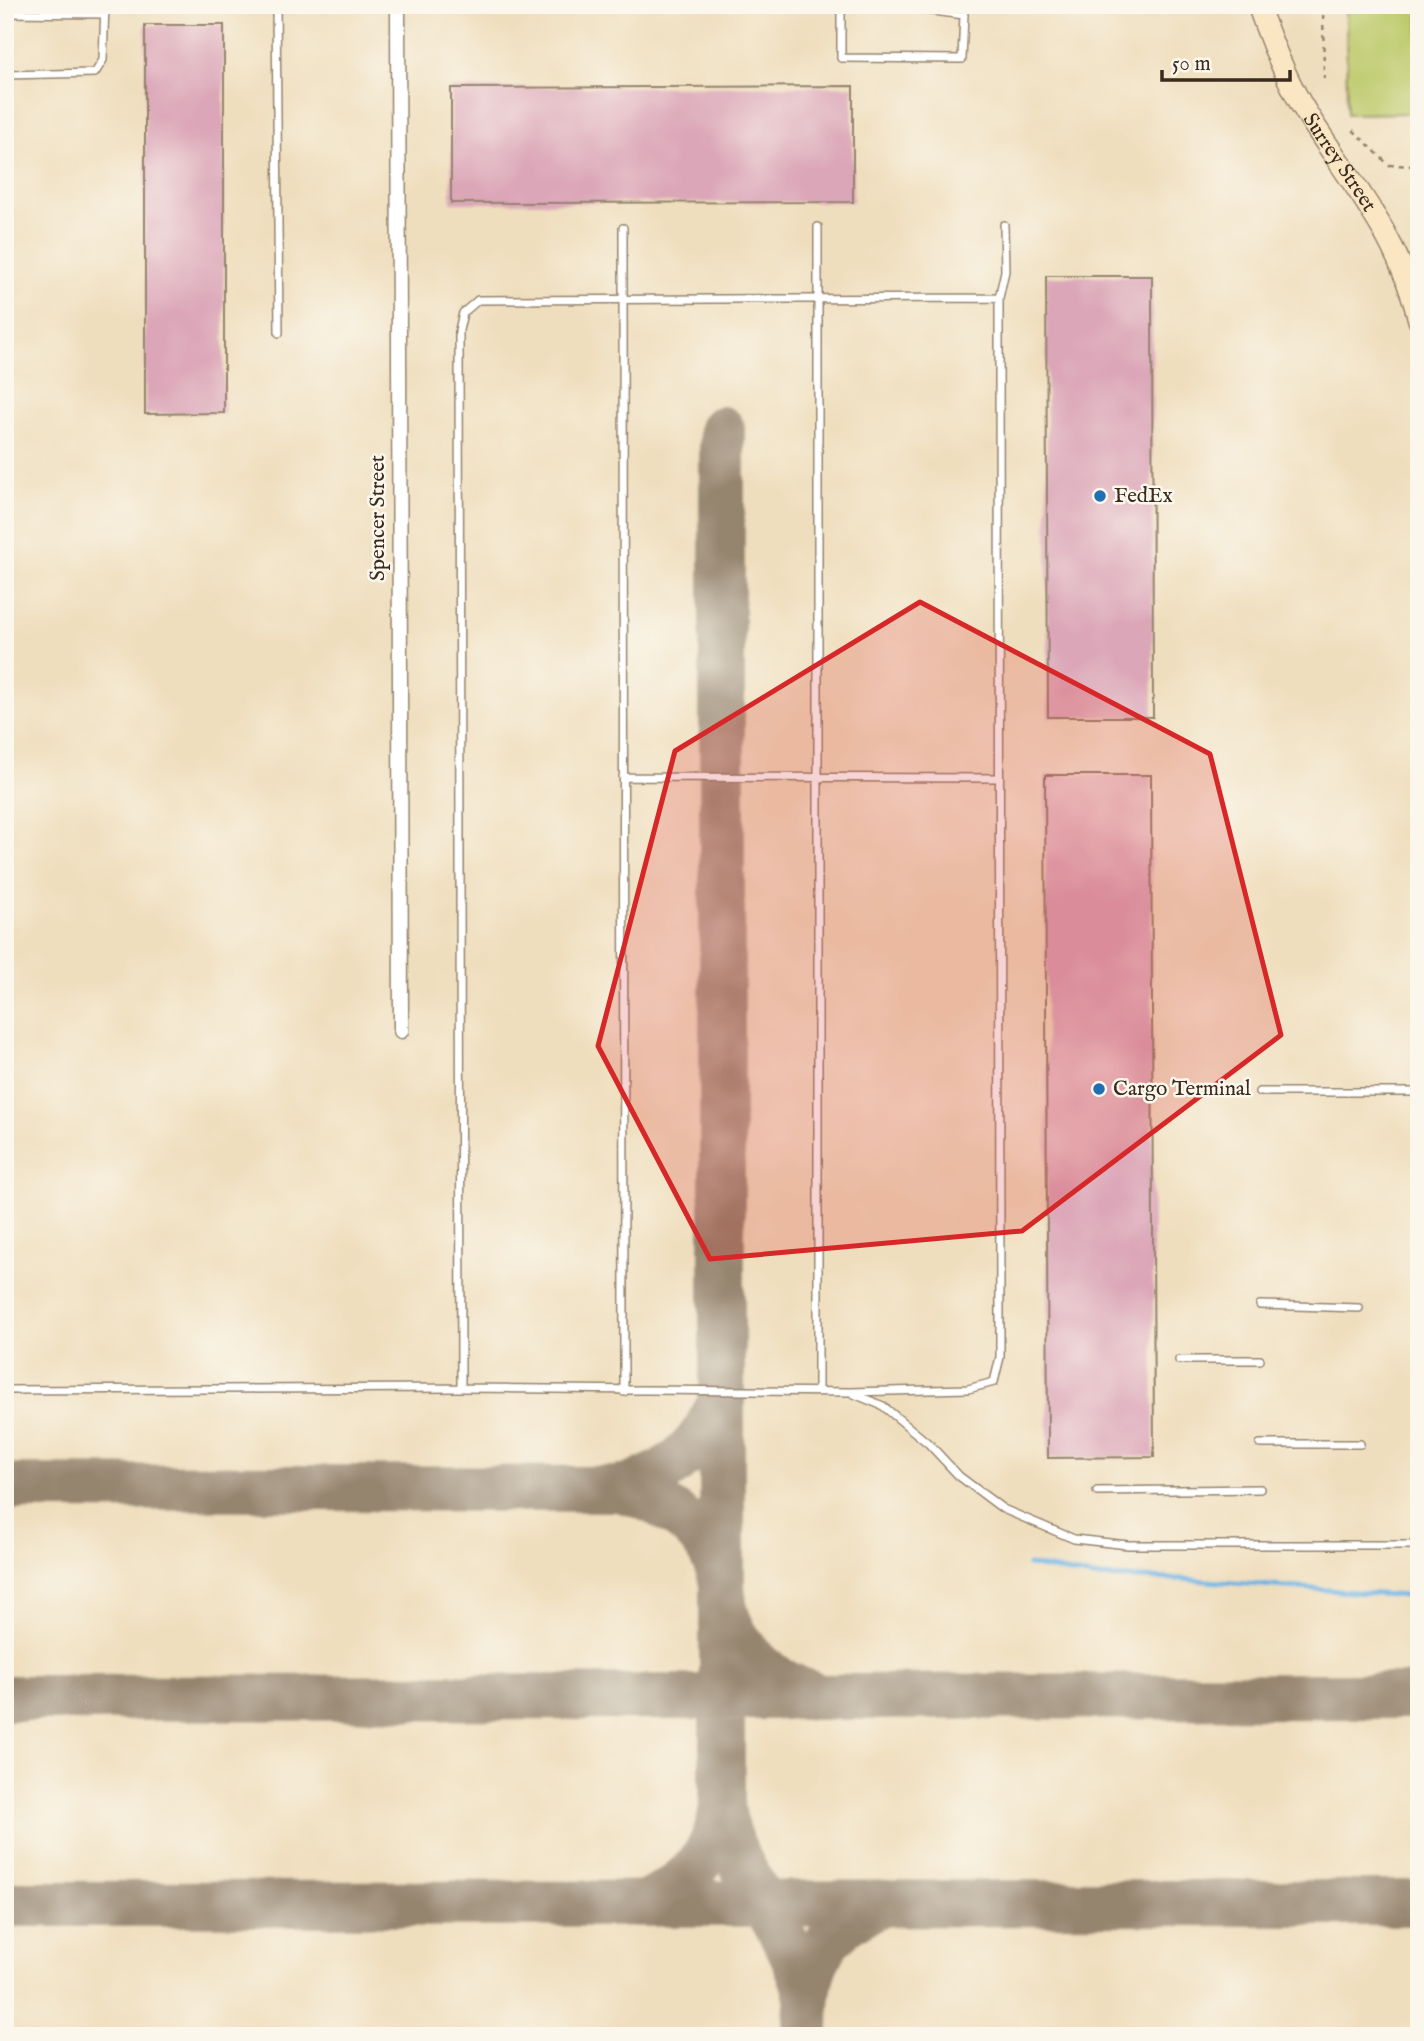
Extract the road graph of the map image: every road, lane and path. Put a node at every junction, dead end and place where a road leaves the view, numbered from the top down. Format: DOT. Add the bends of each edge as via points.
graph roads {
  1 [pos="276,5"];
  2 [pos="398,5"];
  3 [pos="841,5"];
  4 [pos="887,5"];
  5 [pos="1258,5"];
  6 [pos="1323,5"];
  7 [pos="105,9"];
  8 [pos="5,13"];
  9 [pos="5,75"];
  10 [pos="1324,78"];
  11 [pos="1353,130"];
  12 [pos="1419,166"];
  13 [pos="1004,225"];
  14 [pos="818,227"];
  15 [pos="623,228"];
  16 [pos="999,298"];
  17 [pos="623,300"];
  18 [pos="818,300"];
  19 [pos="1419,320"];
  20 [pos="279,333"];
  21 [pos="623,777"];
  22 [pos="818,777"];
  23 [pos="999,778"];
  24 [pos="401,1031"];
  25 [pos="1419,1092"];
  26 [pos="1259,1093"];
  27 [pos="1260,1306"];
  28 [pos="1359,1308"];
  29 [pos="1179,1360"];
  30 [pos="1260,1360"];
  31 [pos="461,1388"];
  32 [pos="5,1390"];
  33 [pos="624,1392"];
  34 [pos="818,1392"];
  35 [pos="851,1392"];
  36 [pos="1260,1444"];
  37 [pos="1360,1444"];
  38 [pos="1260,1489"];
  39 [pos="1097,1491"];
  40 [pos="1419,1545"];
  1 -- 20 [label="lane"];
  2 -- 24 [label="street, Spencer Street"];
  3 -- 4 [label="lane" via="841,58 962,60 964,16"];
  5 -- 19 [label="street, Surrey Street" via="1301,103 1381,221"];
  6 -- 10 [label="path"];
  7 -- 8 [label="lane"];
  7 -- 9 [label="lane" via="103,60 95,73"];
  11 -- 12 [label="path" via="1389,165"];
  13 -- 16 [label="lane" via="1005,271"];
  14 -- 18 [label="lane"];
  15 -- 17 [label="lane"];
  16 -- 18 [label="lane"];
  16 -- 23 [label="lane"];
  17 -- 18 [label="lane"];
  17 -- 21 [label="lane"];
  17 -- 31 [label="lane" via="478,300 467,307 460,322"];
  18 -- 22 [label="lane"];
  21 -- 22 [label="lane"];
  21 -- 33 [label="lane"];
  22 -- 23 [label="lane"];
  22 -- 34 [label="lane"];
  23 -- 35 [label="lane" via="998,1376 984,1387 968,1389"];
  25 -- 26 [label="lane"];
  27 -- 28 [label="lane"];
  29 -- 30 [label="lane"];
  31 -- 32 [label="lane"];
  31 -- 33 [label="lane"];
  33 -- 34 [label="lane"];
  34 -- 35 [label="lane"];
  35 -- 40 [label="lane" via="883,1406 959,1476 1003,1509 1074,1539 1128,1545"];
  36 -- 37 [label="lane"];
  38 -- 39 [label="lane"];
}
